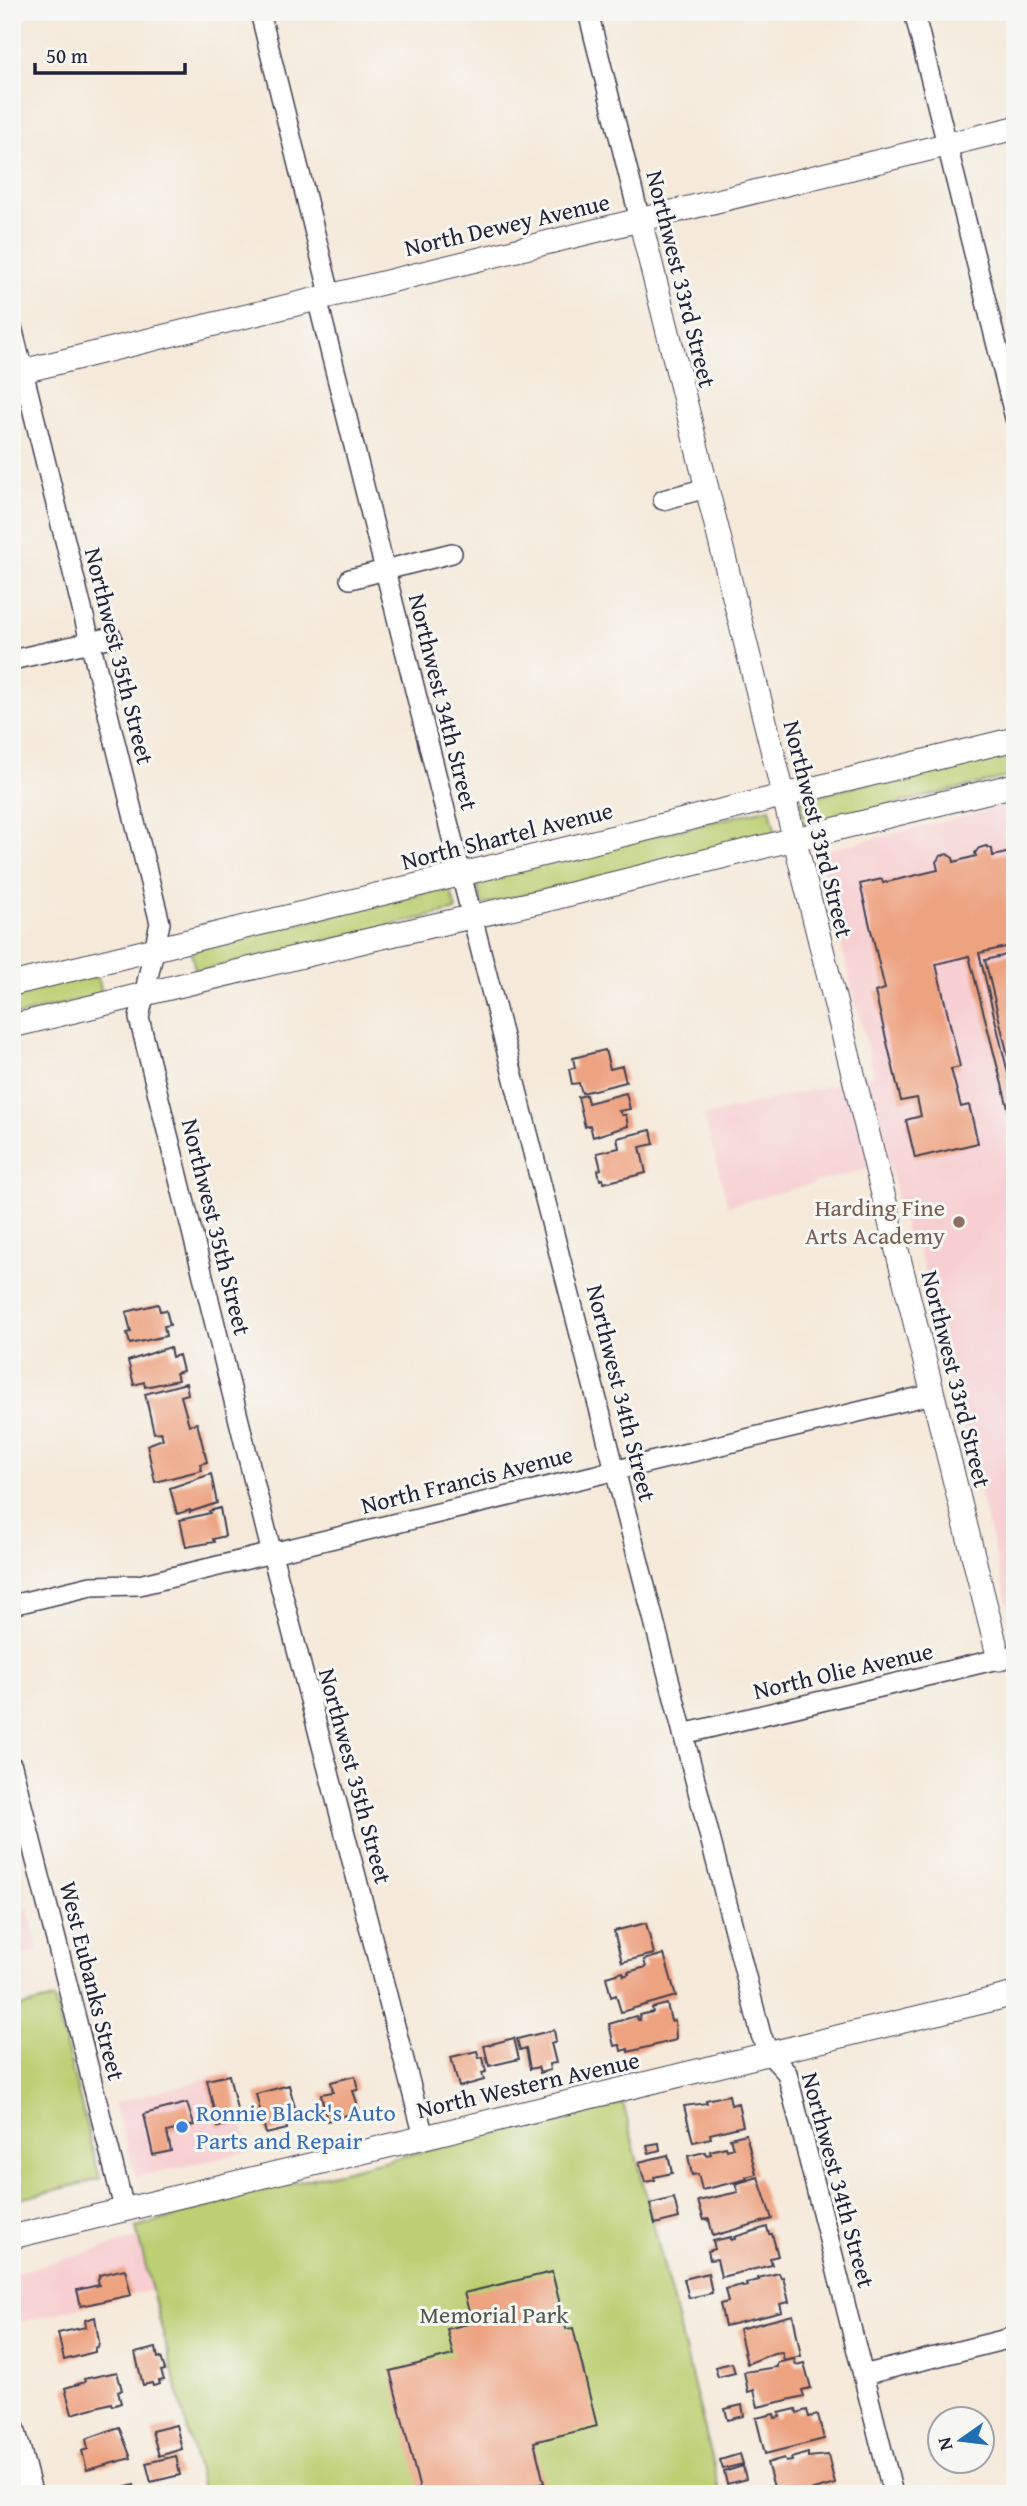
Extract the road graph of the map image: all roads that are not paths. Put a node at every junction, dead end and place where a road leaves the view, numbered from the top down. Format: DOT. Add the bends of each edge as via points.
graph roads {
  1 [pos="260,12"];
  2 [pos="588,12"];
  3 [pos="914,12"];
  4 [pos="1015,128"];
  5 [pos="947,145"];
  6 [pos="640,220"];
  7 [pos="324,296"];
  8 [pos="12,327"];
  9 [pos="18,372"];
  10 [pos="1015,418"];
  11 [pos="706,488"];
  12 [pos="663,500"];
  13 [pos="452,553"];
  14 [pos="385,570"];
  15 [pos="350,579"];
  16 [pos="112,637"];
  17 [pos="90,642"];
  18 [pos="12,660"];
  19 [pos="1015,739"];
  20 [pos="1015,785"];
  21 [pos="782,794"];
  22 [pos="794,839"];
  23 [pos="461,874"];
  24 [pos="472,916"];
  25 [pos="154,950"];
  26 [pos="12,984"];
  27 [pos="144,993"];
  28 [pos="12,1026"];
  29 [pos="933,1394"];
  30 [pos="615,1469"];
  31 [pos="272,1554"];
  32 [pos="12,1605"];
  33 [pos="1007,1657"];
  34 [pos="683,1734"];
  35 [pos="12,1766"];
  36 [pos="1015,1994"];
  37 [pos="770,2054"];
  38 [pos="424,2137"];
  39 [pos="124,2208"];
  40 [pos="12,2237"];
  41 [pos="1015,2337"];
  42 [pos="863,2375"];
  43 [pos="12,2430"];
  44 [pos="29,2494"];
  45 [pos="893,2494"];
  1 -- 7 [label="street, Northwest 34th Street"];
  2 -- 6 [label="street, Northwest 33rd Street"];
  3 -- 5 [label="street"];
  4 -- 5 [label="street, North Dewey Avenue"];
  5 -- 6 [label="street, North Dewey Avenue"];
  5 -- 10 [label="street"];
  6 -- 7 [label="street, North Dewey Avenue"];
  6 -- 11 [label="street, Northwest 33rd Street"];
  7 -- 9 [label="street, North Dewey Avenue"];
  7 -- 14 [label="street, Northwest 34th Street"];
  8 -- 9 [label="street, Northwest 35th Street"];
  9 -- 17 [label="street, Northwest 35th Street"];
  11 -- 12 [label="street"];
  11 -- 21 [label="street, Northwest 33rd Street"];
  13 -- 14 [label="street"];
  14 -- 15 [label="street"];
  14 -- 23 [label="street, Northwest 34th Street"];
  16 -- 17 [label="street"];
  17 -- 18 [label="street"];
  17 -- 25 [label="street, Northwest 35th Street" via="160,923"];
  19 -- 21 [label="street, North Shartel Avenue"];
  20 -- 22 [label="street"];
  21 -- 22 [label="street, Northwest 33rd Street"];
  21 -- 23 [label="street, North Shartel Avenue"];
  22 -- 24 [label="street"];
  22 -- 29 [label="street, Northwest 33rd Street"];
  23 -- 24 [label="street, Northwest 34th Street"];
  23 -- 25 [label="street, North Shartel Avenue"];
  24 -- 27 [label="street"];
  24 -- 30 [label="street, Northwest 34th Street"];
  25 -- 26 [label="street, North Shartel Avenue"];
  25 -- 27 [label="street, Northwest 35th Street"];
  27 -- 28 [label="street"];
  27 -- 31 [label="street, Northwest 35th Street" via="139,1018"];
  29 -- 30 [label="street, North Francis Avenue"];
  29 -- 33 [label="street, Northwest 33rd Street"];
  30 -- 31 [label="street, North Francis Avenue"];
  30 -- 34 [label="street, Northwest 34th Street"];
  31 -- 32 [label="street, North Francis Avenue" via="139,1585 90,1586"];
  31 -- 38 [label="street, Northwest 35th Street"];
  33 -- 34 [label="street, North Olie Avenue"];
  34 -- 37 [label="street, Northwest 34th Street" via="761,2035"];
  35 -- 39 [label="street, West Eubanks Street"];
  36 -- 37 [label="street, North Western Avenue"];
  37 -- 38 [label="street, North Western Avenue"];
  37 -- 42 [label="street, Northwest 34th Street" via="788,2073"];
  38 -- 39 [label="street, North Western Avenue"];
  39 -- 40 [label="street, North Western Avenue"];
  41 -- 42 [label="street"];
  42 -- 45 [label="street, Northwest 34th Street"];
  43 -- 44 [label="main road"];
}
